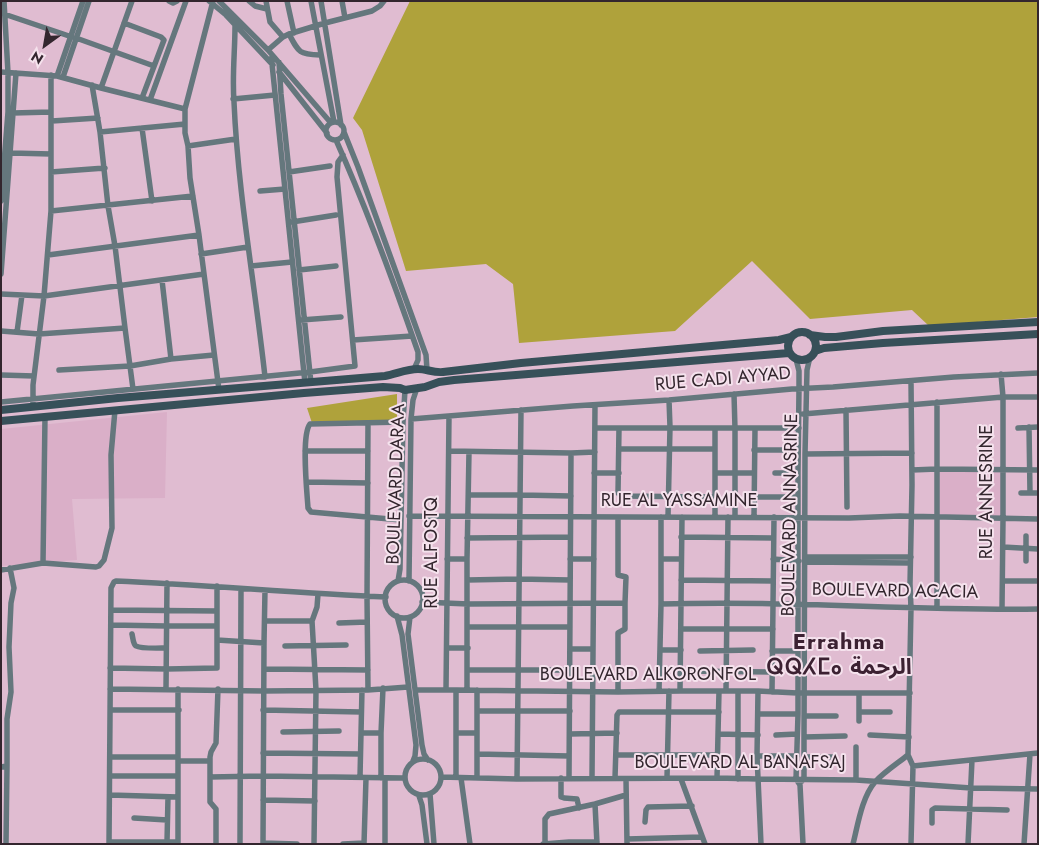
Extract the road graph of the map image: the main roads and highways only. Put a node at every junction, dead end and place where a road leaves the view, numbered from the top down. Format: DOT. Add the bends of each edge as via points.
graph roads {
  1 [pos="1038,322"];
  2 [pos="1038,334"];
  3 [pos="810,335"];
  4 [pos="792,337"];
  5 [pos="790,353"];
  6 [pos="812,354"];
  7 [pos="430,371"];
  8 [pos="400,373"];
  9 [pos="434,384"];
  10 [pos="402,389"];
  11 [pos="1,410"];
  12 [pos="1,421"];
  1 -- 3 [label="main road" via="883,331 836,337"];
  2 -- 6 [label="main road" via="824,348"];
  3 -- 4 [label="main road" via="799,332"];
  3 -- 6 [label="main road" via="815,342"];
  4 -- 5 [label="main road" via="788,345"];
  4 -- 7 [label="main road"];
  5 -- 6 [label="main road" via="803,360"];
  5 -- 9 [label="main road"];
  7 -- 8 [label="main road" via="414,369"];
  7 -- 9 [label="main road" via="437,375"];
  8 -- 10 [label="main road" via="398,380"];
  8 -- 11 [label="main road" via="33,403"];
  9 -- 10 [label="main road"];
  10 -- 12 [label="main road" via="383,387 312,392"];
}
